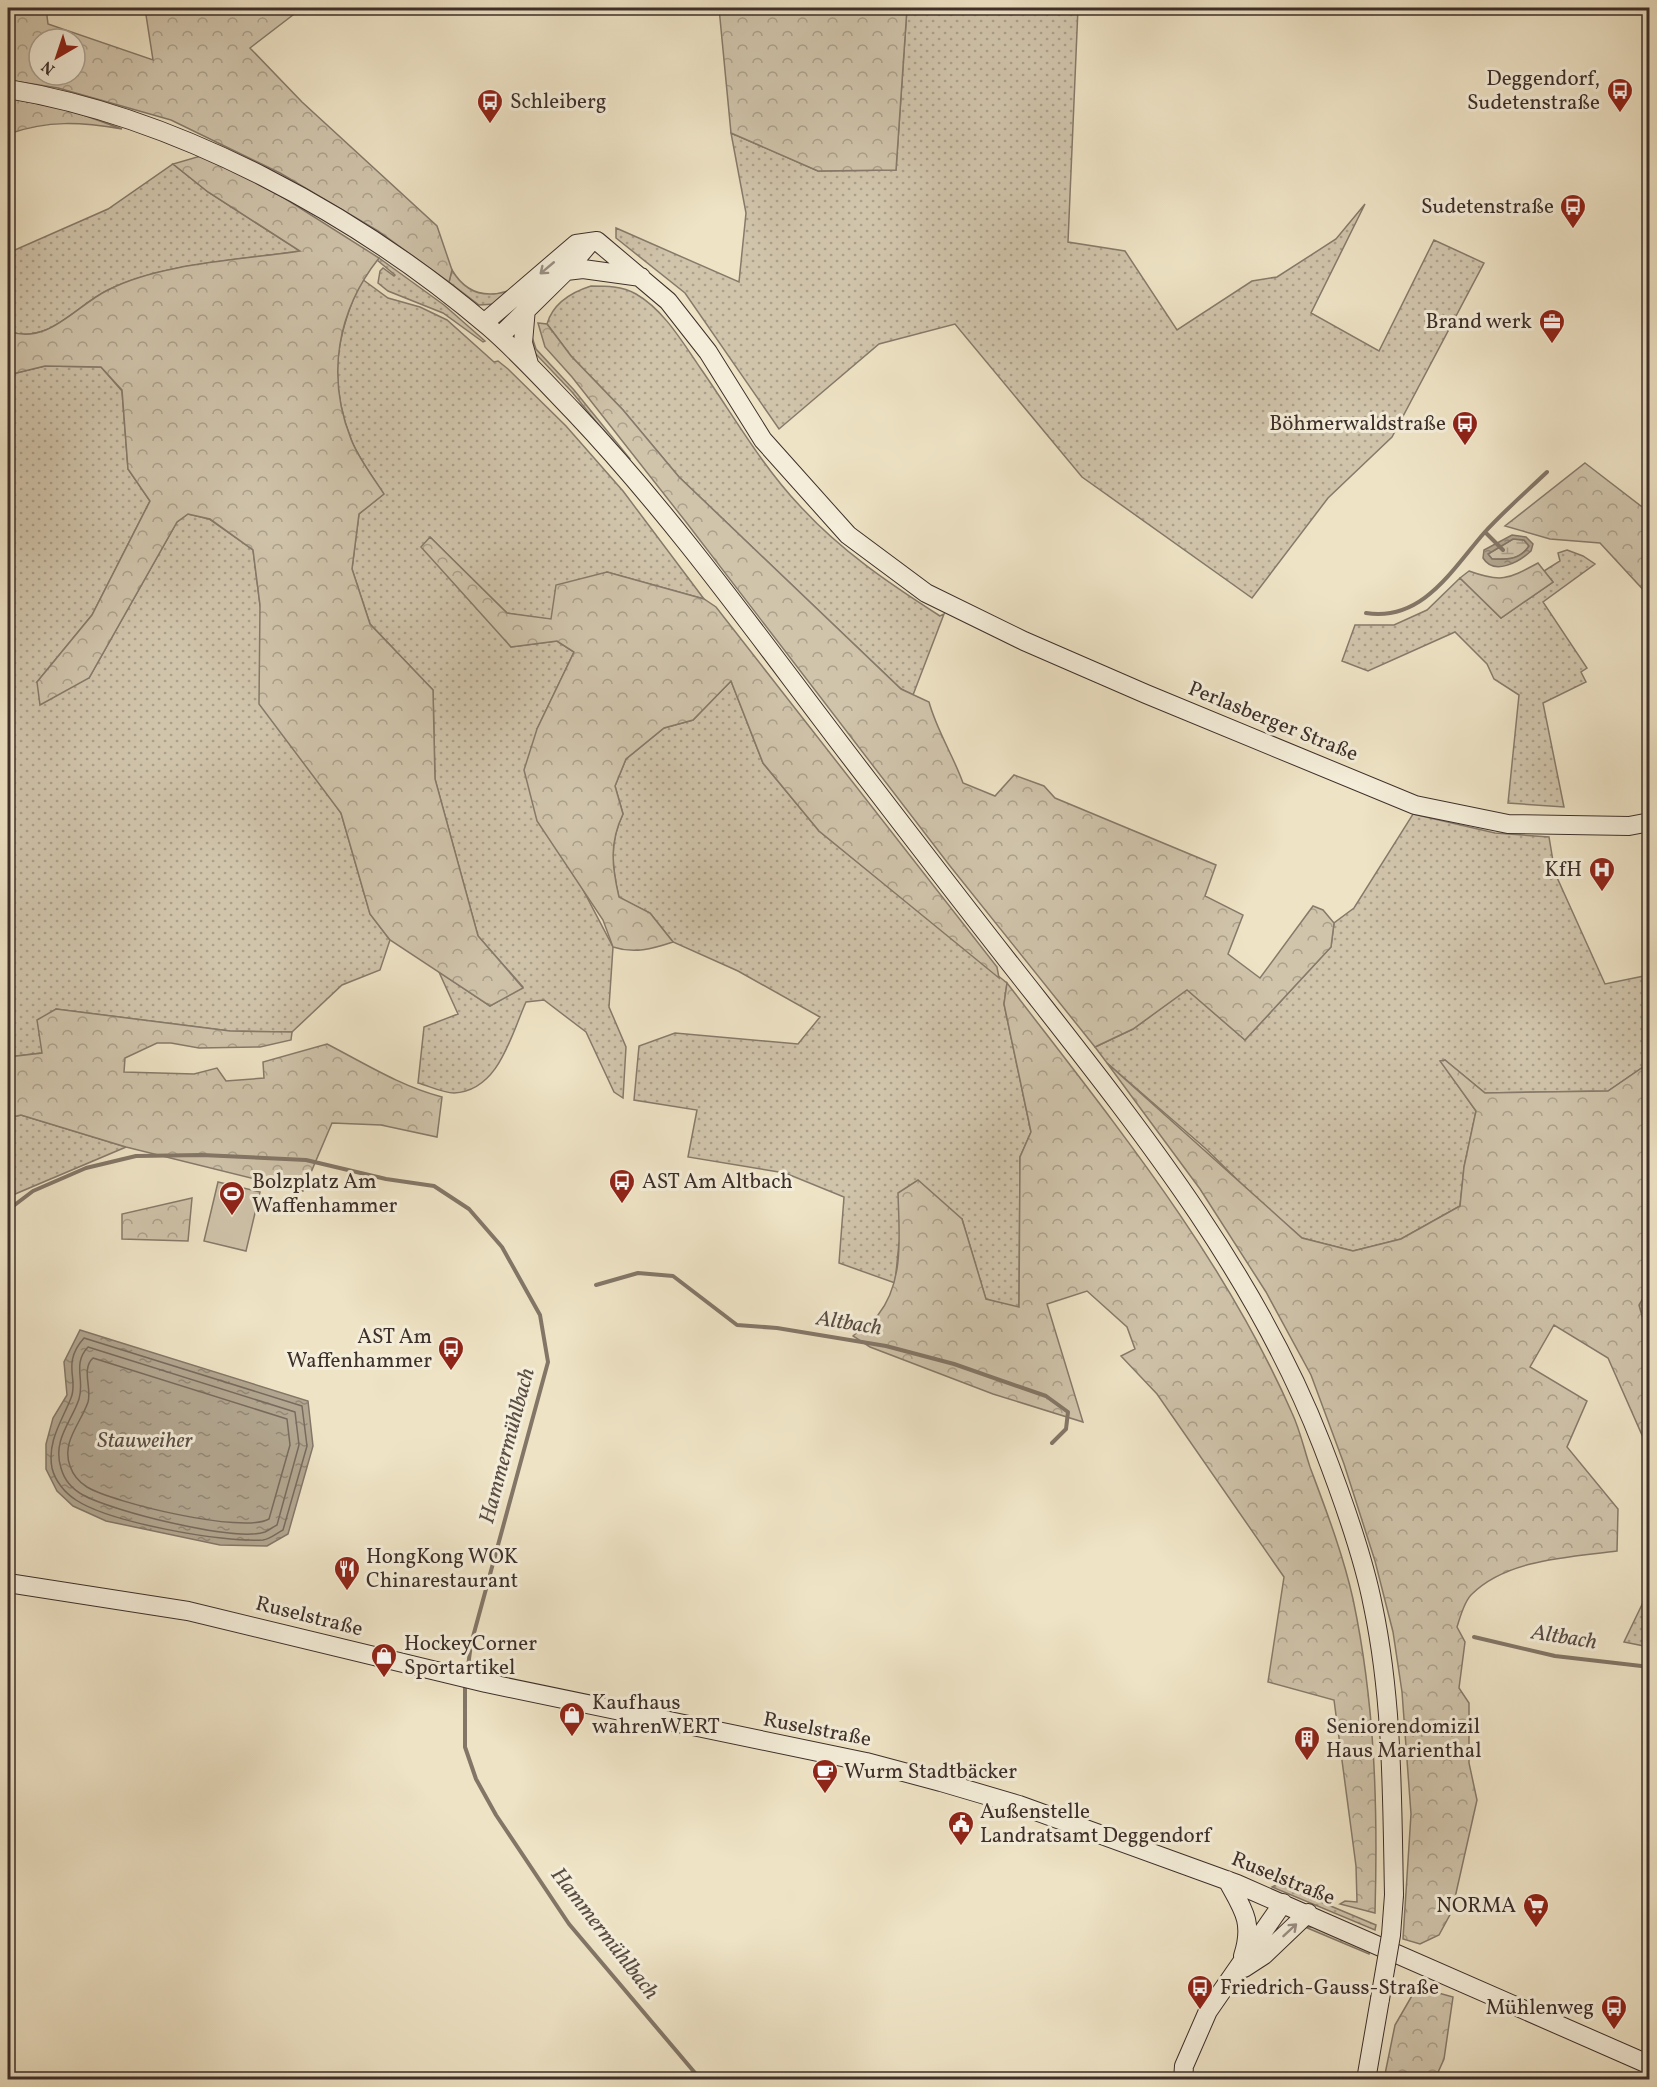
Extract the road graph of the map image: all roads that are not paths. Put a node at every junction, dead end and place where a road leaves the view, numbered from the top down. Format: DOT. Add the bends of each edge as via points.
graph roads {
  1 [pos="8,89"];
  2 [pos="591,241"];
  3 [pos="566,271"];
  4 [pos="642,278"];
  5 [pos="526,308"];
  6 [pos="484,323"];
  7 [pos="500,336"];
  8 [pos="530,366"];
  9 [pos="1650,822"];
  10 [pos="8,1582"];
  11 [pos="1227,1880"];
  12 [pos="1283,1903"];
  13 [pos="1308,1913"];
  14 [pos="1238,1972"];
  15 [pos="1650,2065"];
  16 [pos="1183,2079"];
  17 [pos="1366,2079"];
  1 -- 6 [label="main road" via="50,96 163,131 293,191 371,239"];
  2 -- 3 [label="main road"];
  2 -- 4 [label="main road, Perlasberger Straße" via="605,245"];
  2 -- 6 [label="main road, one-way" via="576,244"];
  3 -- 4 [label="main road" via="583,269"];
  3 -- 5 [label="main road"];
  4 -- 9 [label="main road, Perlasberger Straße" via="668,301 708,352 763,440 786,467 848,535 926,593 1024,641 1415,805 1508,824 1620,826"];
  5 -- 7 [label="main road"];
  5 -- 8 [label="main road" via="523,343"];
  6 -- 7 [label="main road"];
  7 -- 8 [label="main road"];
  8 -- 17 [label="main road, bridge" via="619,460 697,557 1143,1132 1238,1276 1276,1344 1322,1444 1373,1603 1391,1754 1394,1894 1391,1935"];
  10 -- 11 [label="main road, Ruselstraße" via="188,1611 486,1683 866,1762 1019,1805"];
  11 -- 12 [label="main road, Ruselstraße"];
  11 -- 14 [label="main road" via="1248,1920 1247,1942"];
  12 -- 13 [label="main road, Ruselstraße"];
  12 -- 14 [label="main road"];
  14 -- 13 [label="main road, one-way" via="1264,1955"];
  13 -- 15 [label="main road, Ruselstraße"];
  14 -- 16 [label="main road" via="1197,2032"];
}
